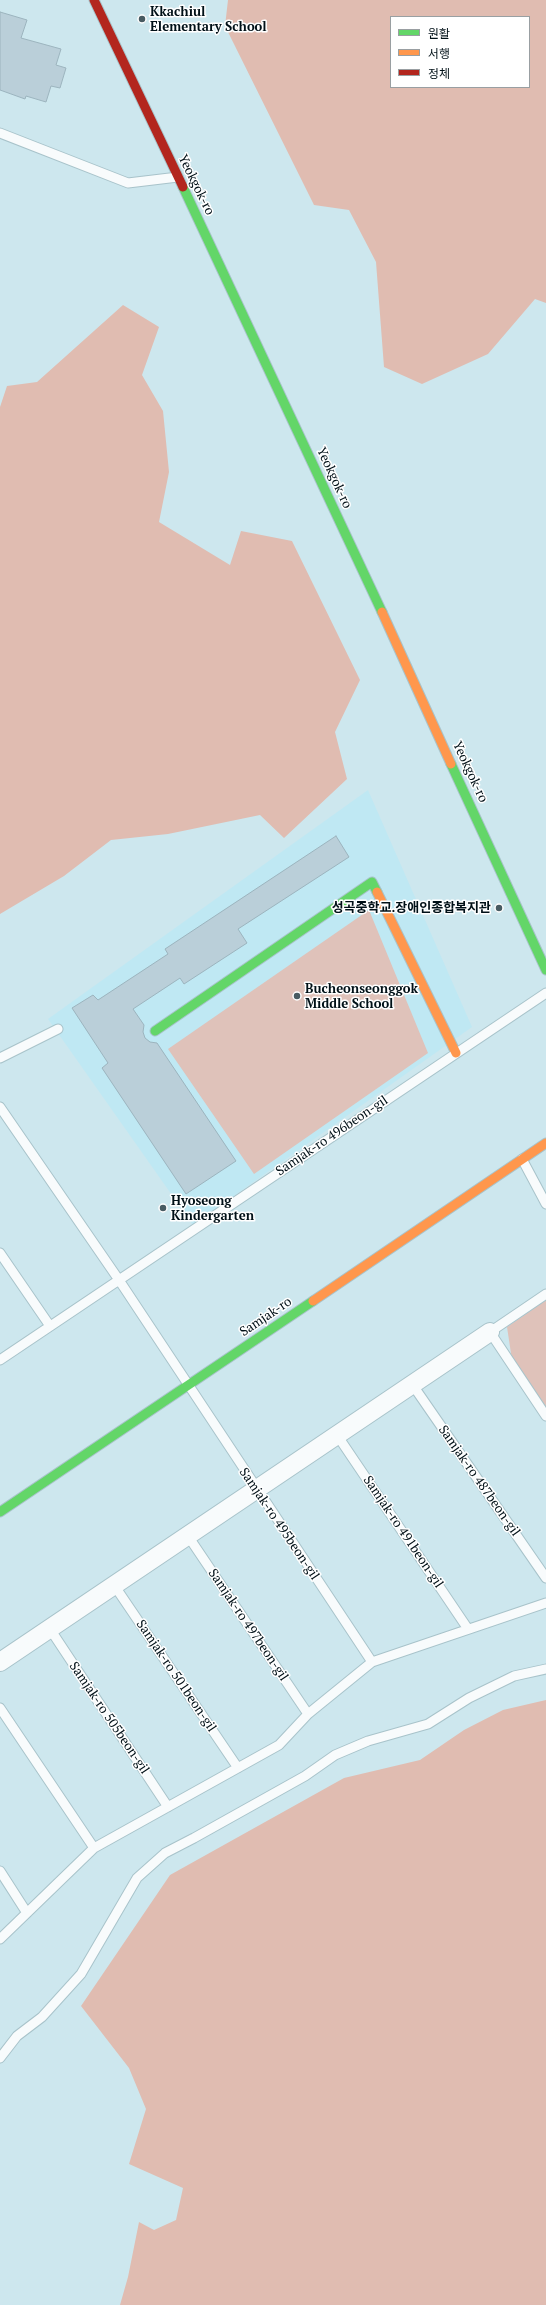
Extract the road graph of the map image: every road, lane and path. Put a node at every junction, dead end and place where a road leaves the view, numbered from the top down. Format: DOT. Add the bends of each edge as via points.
graph roads {
  1 [pos="94,0"];
  2 [pos="0,133"];
  3 [pos="178,177"];
  4 [pos="546,970"];
  5 [pos="546,993"];
  6 [pos="58,1029"];
  7 [pos="154,1031"];
  8 [pos="456,1053"];
  9 [pos="0,1058"];
  10 [pos="0,1107"];
  11 [pos="546,1143"];
  12 [pos="522,1159"];
  13 [pos="546,1204"];
  14 [pos="0,1253"];
  15 [pos="119,1280"];
  16 [pos="546,1294"];
  17 [pos="50,1326"];
  18 [pos="490,1332"];
  19 [pos="0,1360"];
  20 [pos="412,1384"];
  21 [pos="187,1385"];
  22 [pos="546,1416"];
  23 [pos="337,1435"];
  24 [pos="256,1489"];
  25 [pos="0,1512"];
  26 [pos="188,1536"];
  27 [pos="546,1578"];
  28 [pos="114,1585"];
  29 [pos="546,1603"];
  30 [pos="50,1629"];
  31 [pos="468,1629"];
  32 [pos="0,1662"];
  33 [pos="372,1662"];
  34 [pos="546,1669"];
  35 [pos="0,1708"];
  36 [pos="308,1714"];
  37 [pos="238,1768"];
  38 [pos="168,1806"];
  39 [pos="94,1848"];
  40 [pos="0,1871"];
  41 [pos="27,1913"];
  42 [pos="0,1940"];
  43 [pos="0,2058"];
  1 -- 3 [label="street, Yeokgok-ro"];
  2 -- 3 [label="lane" via="128,183"];
  3 -- 4 [label="street, Yeokgok-ro" via="261,350"];
  5 -- 8 [label="lane, Samjak-ro 496beon-gil"];
  6 -- 9 [label="lane"];
  7 -- 8 [label="street" via="372,882"];
  8 -- 15 [label="lane, Samjak-ro 496beon-gil"];
  10 -- 15 [label="lane"];
  11 -- 12 [label="street, Samjak-ro"];
  12 -- 13 [label="lane"];
  12 -- 21 [label="street, Samjak-ro"];
  14 -- 17 [label="lane"];
  15 -- 17 [label="lane, Samjak-ro 496beon-gil"];
  15 -- 21 [label="lane"];
  16 -- 18 [label="lane"];
  17 -- 19 [label="lane, Samjak-ro 496beon-gil"];
  18 -- 20 [label="street"];
  18 -- 22 [label="lane"];
  20 -- 23 [label="street"];
  20 -- 27 [label="lane, Samjak-ro 487beon-gil"];
  21 -- 24 [label="lane, Samjak-ro 495beon-gil"];
  21 -- 25 [label="street, Samjak-ro"];
  23 -- 24 [label="street"];
  23 -- 31 [label="lane, Samjak-ro 491beon-gil"];
  24 -- 26 [label="street"];
  24 -- 33 [label="lane, Samjak-ro 495beon-gil"];
  26 -- 28 [label="street"];
  26 -- 36 [label="lane, Samjak-ro 497beon-gil"];
  28 -- 30 [label="street"];
  28 -- 37 [label="lane, Samjak-ro 501beon-gil"];
  29 -- 31 [label="lane"];
  30 -- 32 [label="street"];
  30 -- 38 [label="lane, Samjak-ro 505beon-gil"];
  31 -- 33 [label="lane"];
  33 -- 36 [label="lane"];
  34 -- 43 [label="lane" via="514,1676 469,1698 428,1724 368,1741 335,1755 305,1776 165,1853 137,1878 81,1974 42,2017 17,2036"];
  35 -- 39 [label="lane"];
  36 -- 37 [label="lane" via="279,1745"];
  37 -- 38 [label="lane"];
  38 -- 39 [label="lane"];
  39 -- 41 [label="lane"];
  40 -- 41 [label="lane"];
  41 -- 42 [label="lane"];
}
